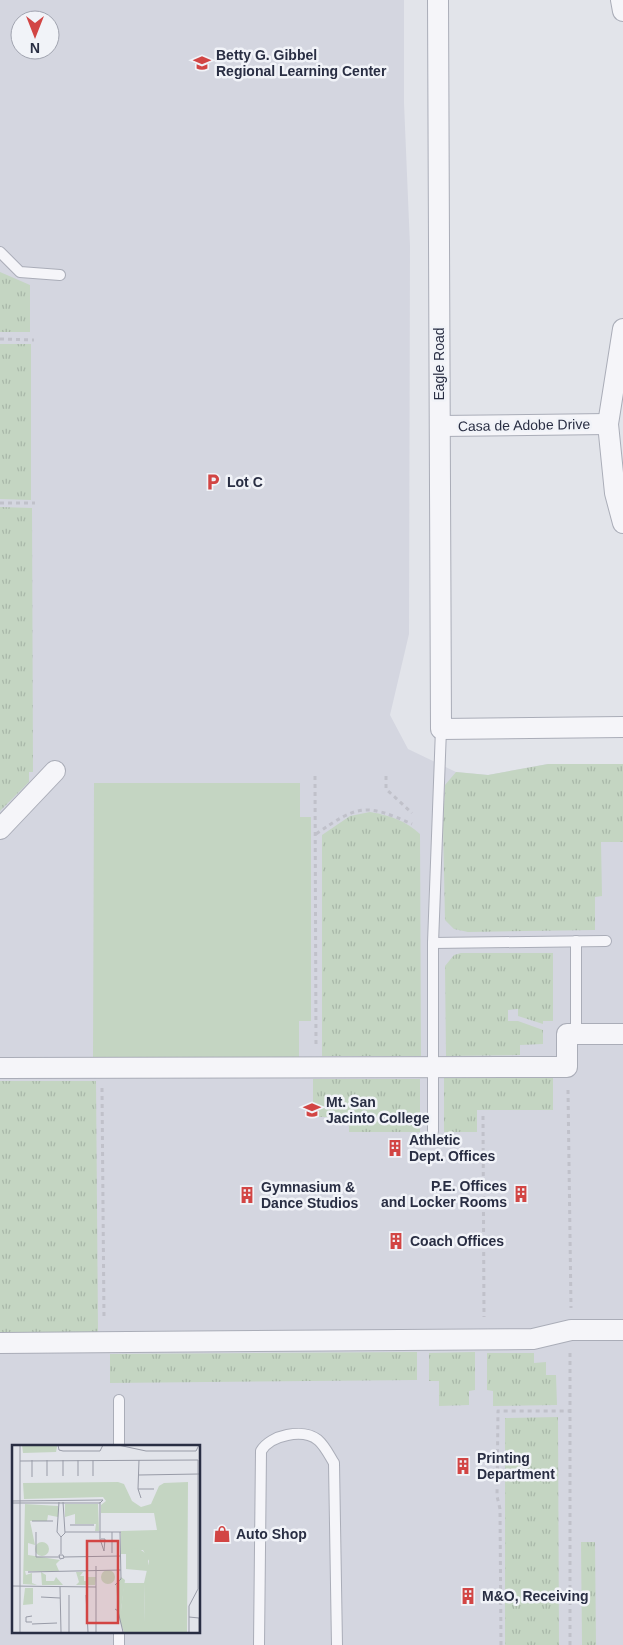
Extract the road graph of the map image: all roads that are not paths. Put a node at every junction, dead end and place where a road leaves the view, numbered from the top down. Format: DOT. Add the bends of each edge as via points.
graph roads {
  1 [pos="438,0"];
  2 [pos="621,0"];
  3 [pos="623,11"];
  4 [pos="0,252"];
  5 [pos="60,275"];
  6 [pos="623,329"];
  7 [pos="608,424"];
  8 [pos="440,426"];
  9 [pos="623,524"];
  10 [pos="623,727"];
  11 [pos="441,729"];
  12 [pos="56,771"];
  13 [pos="0,829"];
  14 [pos="576,941"];
  15 [pos="606,941"];
  16 [pos="433,943"];
  17 [pos="576,1034"];
  18 [pos="623,1034"];
  19 [pos="433,1067"];
  20 [pos="0,1068"];
  21 [pos="433,1131"];
  22 [pos="623,1330"];
  23 [pos="0,1343"];
  24 [pos="119,1400"];
  25 [pos="119,1445"];
  26 [pos="119,1632"];
  27 [pos="119,1645"];
  28 [pos="259,1645"];
  29 [pos="337,1645"];
  1 -- 8 [label="street, Eagle Road"];
  2 -- 3 [label="street"];
  4 -- 5 [label="lane" via="20,272"];
  6 -- 7 [label="street"];
  7 -- 8 [label="street, Casa de Adobe Drive"];
  7 -- 9 [label="street"];
  8 -- 11 [label="street, Eagle Road"];
  10 -- 11 [label="street"];
  11 -- 16 [label="lane"];
  12 -- 13 [label="street"];
  14 -- 15 [label="lane"];
  14 -- 16 [label="lane"];
  14 -- 17 [label="lane"];
  16 -- 19 [label="lane"];
  17 -- 18 [label="street"];
  17 -- 19 [label="street" via="567,1034 567,1067"];
  19 -- 20 [label="street"];
  19 -- 21 [label="lane"];
  22 -- 23 [label="street" via="571,1330 533,1340"];
  24 -- 25 [label="lane"];
  26 -- 27 [label="lane"];
  28 -- 29 [label="lane" via="261,1451 265,1443 277,1436 303,1435 316,1438 334,1463"];
}
